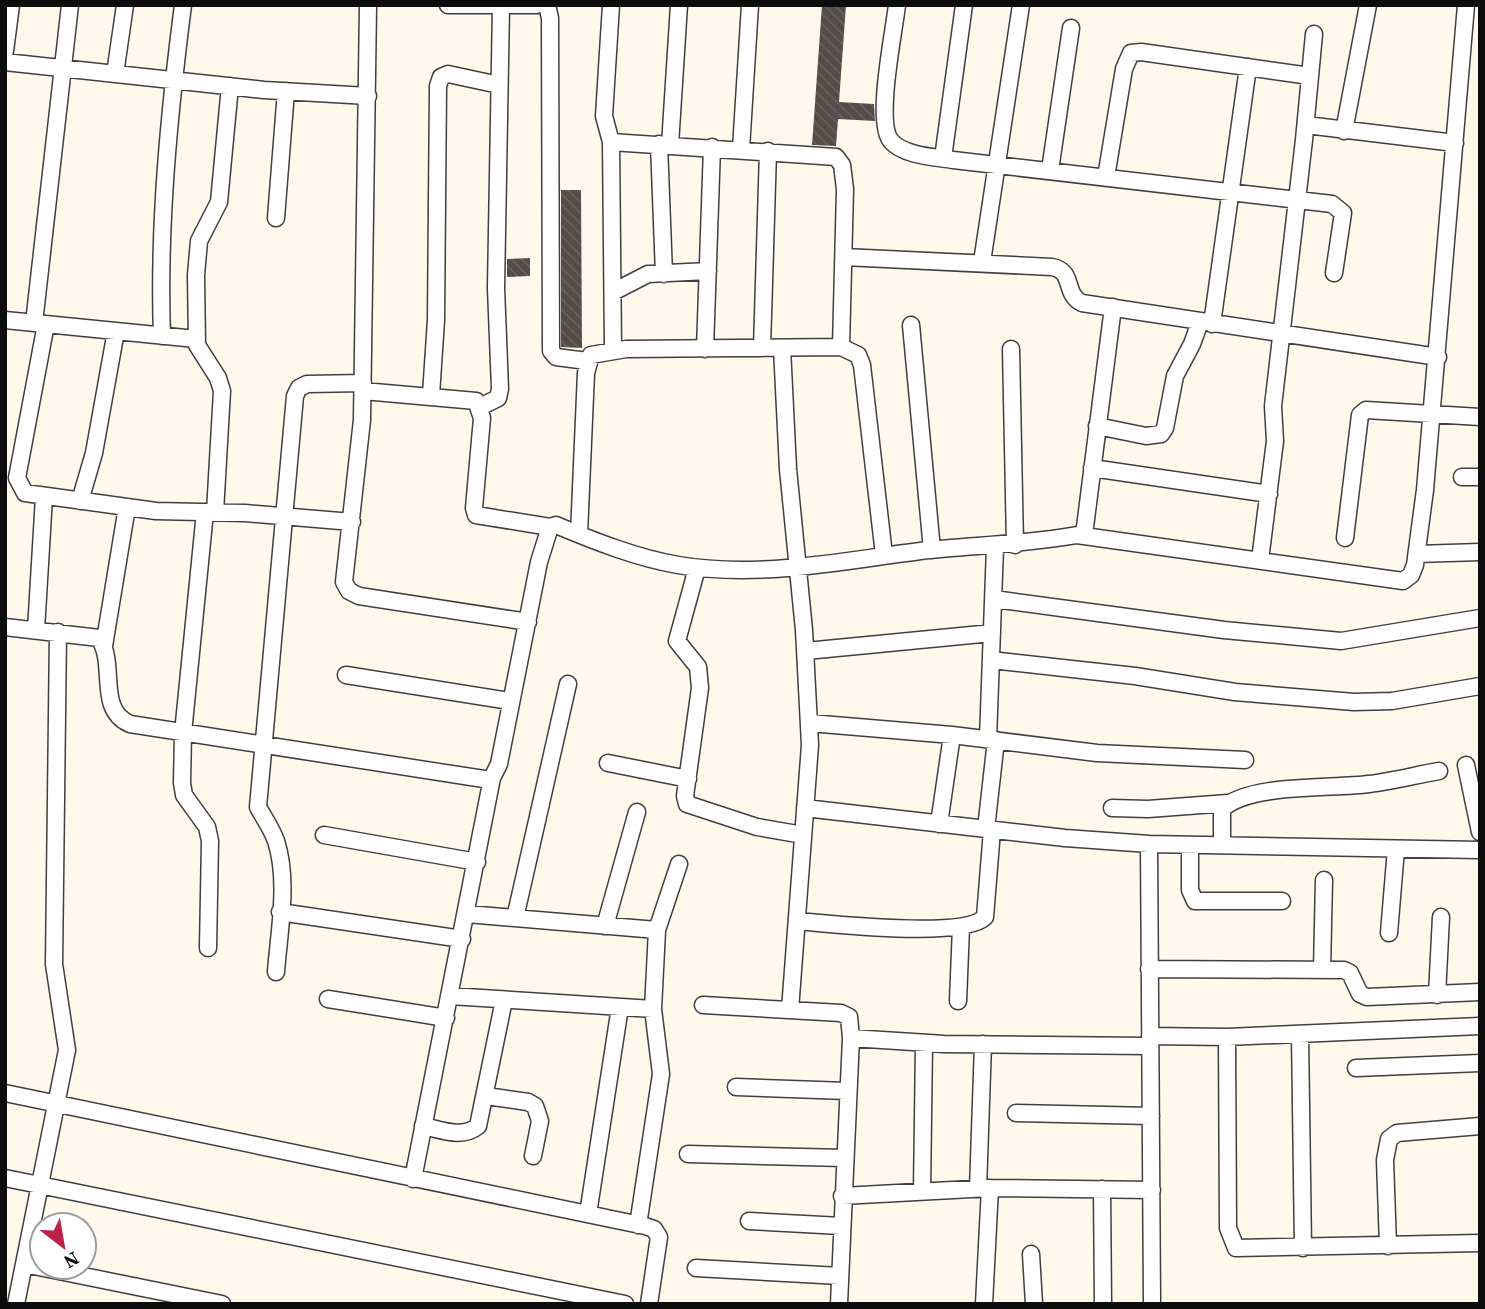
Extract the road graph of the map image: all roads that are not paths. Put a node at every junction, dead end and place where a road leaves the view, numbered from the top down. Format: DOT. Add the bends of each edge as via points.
graph roads {
  1 [pos="11,5"];
  2 [pos="70,5"];
  3 [pos="125,5"];
  4 [pos="183,5"];
  5 [pos="368,5"];
  6 [pos="448,5"];
  7 [pos="536,5"];
  8 [pos="547,5"];
  9 [pos="611,5"];
  10 [pos="679,5"];
  11 [pos="750,5"];
  12 [pos="897,5"];
  13 [pos="964,5"];
  14 [pos="1021,5"];
  15 [pos="1367,5"];
  16 [pos="1466,5"];
  17 [pos="501,6"];
  18 [pos="1071,28"];
  19 [pos="1314,34"];
  20 [pos="5,51"];
  21 [pos="5,62"];
  22 [pos="1248,67"];
  23 [pos="62,68"];
  24 [pos="115,74"];
  25 [pos="1310,76"];
  26 [pos="173,80"];
  27 [pos="499,85"];
  28 [pos="230,86"];
  29 [pos="286,91"];
  30 [pos="368,96"];
  31 [pos="1306,125"];
  32 [pos="1344,131"];
  33 [pos="611,142"];
  34 [pos="1455,143"];
  35 [pos="665,145"];
  36 [pos="712,147"];
  37 [pos="741,149"];
  38 [pos="768,151"];
  39 [pos="943,158"];
  40 [pos="995,164"];
  41 [pos="1050,170"];
  42 [pos="1106,177"];
  43 [pos="1228,193"];
  44 [pos="1297,202"];
  45 [pos="276,218"];
  46 [pos="844,257"];
  47 [pos="982,262"];
  48 [pos="708,271"];
  49 [pos="1334,273"];
  50 [pos="664,274"];
  51 [pos="613,292"];
  52 [pos="1113,307"];
  53 [pos="5,320"];
  54 [pos="1206,323"];
  55 [pos="40,324"];
  56 [pos="911,325"];
  57 [pos="116,331"];
  58 [pos="1282,334"];
  59 [pos="162,336"];
  60 [pos="196,339"];
  61 [pos="841,347"];
  62 [pos="762,348"];
  63 [pos="782,348"];
  64 [pos="705,349"];
  65 [pos="1011,349"];
  66 [pos="613,350"];
  67 [pos="1438,357"];
  68 [pos="587,361"];
  69 [pos="363,387"];
  70 [pos="431,396"];
  71 [pos="480,407"];
  72 [pos="1433,415"];
  73 [pos="1480,417"];
  74 [pos="1097,426"];
  75 [pos="1092,468"];
  76 [pos="1462,477"];
  77 [pos="1480,477"];
  78 [pos="1269,494"];
  79 [pos="44,497"];
  80 [pos="80,501"];
  81 [pos="127,507"];
  82 [pos="210,512"];
  83 [pos="282,516"];
  84 [pos="352,522"];
  85 [pos="550,527"];
  86 [pos="579,534"];
  87 [pos="1084,535"];
  88 [pos="1345,538"];
  89 [pos="1016,545"];
  90 [pos="995,547"];
  91 [pos="932,550"];
  92 [pos="1480,552"];
  93 [pos="1417,554"];
  94 [pos="884,555"];
  95 [pos="1260,560"];
  96 [pos="797,565"];
  97 [pos="697,568"];
  98 [pos="993,599"];
  99 [pos="1480,618"];
  100 [pos="528,622"];
  101 [pos="5,627"];
  102 [pos="36,630"];
  103 [pos="58,632"];
  104 [pos="992,633"];
  105 [pos="104,646"];
  106 [pos="806,651"];
  107 [pos="991,660"];
  108 [pos="346,675"];
  109 [pos="568,684"];
  110 [pos="1480,686"];
  111 [pos="510,701"];
  112 [pos="810,723"];
  113 [pos="183,733"];
  114 [pos="952,735"];
  115 [pos="992,740"];
  116 [pos="263,744"];
  117 [pos="1245,760"];
  118 [pos="608,763"];
  119 [pos="1466,765"];
  120 [pos="1439,771"];
  121 [pos="492,778"];
  122 [pos="688,779"];
  123 [pos="1228,803"];
  124 [pos="805,808"];
  125 [pos="1111,808"];
  126 [pos="637,812"];
  127 [pos="939,824"];
  128 [pos="989,829"];
  129 [pos="1480,832"];
  130 [pos="324,835"];
  131 [pos="803,835"];
  132 [pos="1149,844"];
  133 [pos="1189,845"];
  134 [pos="1222,845"];
  135 [pos="1396,849"];
  136 [pos="1480,850"];
  137 [pos="477,862"];
  138 [pos="679,864"];
  139 [pos="1324,880"];
  140 [pos="1282,901"];
  141 [pos="280,912"];
  142 [pos="467,914"];
  143 [pos="1441,917"];
  144 [pos="516,918"];
  145 [pos="797,921"];
  146 [pos="605,926"];
  147 [pos="961,928"];
  148 [pos="657,930"];
  149 [pos="1389,933"];
  150 [pos="462,939"];
  151 [pos="208,948"];
  152 [pos="1149,970"];
  153 [pos="1322,970"];
  154 [pos="276,972"];
  155 [pos="1480,992"];
  156 [pos="1437,995"];
  157 [pos="450,996"];
  158 [pos="328,999"];
  159 [pos="504,1000"];
  160 [pos="958,1001"];
  161 [pos="703,1005"];
  162 [pos="620,1007"];
  163 [pos="653,1009"];
  164 [pos="790,1010"];
  165 [pos="446,1018"];
  166 [pos="1480,1026"];
  167 [pos="1300,1034"];
  168 [pos="1227,1037"];
  169 [pos="851,1038"];
  170 [pos="1150,1041"];
  171 [pos="924,1043"];
  172 [pos="983,1044"];
  173 [pos="1480,1063"];
  174 [pos="1356,1068"];
  175 [pos="736,1087"];
  176 [pos="847,1091"];
  177 [pos="5,1093"];
  178 [pos="486,1096"];
  179 [pos="56,1104"];
  180 [pos="1016,1113"];
  181 [pos="1151,1116"];
  182 [pos="424,1126"];
  183 [pos="1480,1126"];
  184 [pos="688,1154"];
  185 [pos="533,1156"];
  186 [pos="844,1158"];
  187 [pos="5,1178"];
  188 [pos="413,1179"];
  189 [pos="40,1185"];
  190 [pos="984,1189"];
  191 [pos="1102,1189"];
  192 [pos="1152,1190"];
  193 [pos="922,1192"];
  194 [pos="842,1196"];
  195 [pos="588,1214"];
  196 [pos="749,1221"];
  197 [pos="638,1225"];
  198 [pos="841,1226"];
  199 [pos="1480,1243"];
  200 [pos="1388,1246"];
  201 [pos="1303,1248"];
  202 [pos="1031,1254"];
  203 [pos="24,1264"];
  204 [pos="696,1268"];
  205 [pos="840,1276"];
  206 [pos="16,1304"];
  207 [pos="222,1304"];
  208 [pos="625,1304"];
  209 [pos="649,1304"];
  210 [pos="839,1304"];
  211 [pos="984,1304"];
  212 [pos="1034,1304"];
  213 [pos="1103,1304"];
  214 [pos="1152,1304"];
  1 -- 20 [label="street"];
  2 -- 23 [label="street"];
  3 -- 24 [label="street"];
  4 -- 26 [label="street"];
  5 -- 30 [label="street"];
  6 -- 17 [label="street"];
  7 -- 17 [label="street"];
  8 -- 68 [label="street" via="551,351 556,357"];
  9 -- 33 [label="street" via="604,116"];
  10 -- 35 [label="street"];
  11 -- 37 [label="street"];
  12 -- 39 [label="street" via="885,130 900,148"];
  13 -- 39 [label="street"];
  14 -- 40 [label="street"];
  15 -- 32 [label="street"];
  16 -- 34 [label="street"];
  17 -- 27 [label="street"];
  18 -- 41 [label="street"];
  19 -- 25 [label="street"];
  21 -- 23 [label="street"];
  22 -- 25 [label="street"];
  22 -- 42 [label="street" via="1131,53 1124,69"];
  22 -- 43 [label="street"];
  23 -- 24 [label="street"];
  23 -- 55 [label="street"];
  24 -- 26 [label="street"];
  25 -- 31 [label="street"];
  26 -- 28 [label="street"];
  26 -- 59 [label="street" via="160,287"];
  27 -- 70 [label="street" via="448,74 438,86"];
  27 -- 71 [label="street" via="496,288 500,389 498,398"];
  28 -- 29 [label="street"];
  28 -- 60 [label="street" via="219,202 199,241"];
  29 -- 30 [label="street"];
  29 -- 45 [label="street"];
  30 -- 69 [label="street"];
  31 -- 32 [label="street"];
  31 -- 44 [label="street"];
  32 -- 34 [label="street"];
  33 -- 35 [label="street"];
  33 -- 51 [label="street"];
  34 -- 67 [label="street"];
  35 -- 36 [label="street"];
  35 -- 50 [label="street"];
  36 -- 37 [label="street"];
  36 -- 48 [label="street"];
  37 -- 38 [label="street"];
  38 -- 46 [label="street" via="825,154 842,164"];
  38 -- 62 [label="street"];
  39 -- 40 [label="street"];
  40 -- 41 [label="street"];
  40 -- 47 [label="street"];
  41 -- 42 [label="street"];
  42 -- 43 [label="street"];
  43 -- 44 [label="street"];
  43 -- 54 [label="street"];
  44 -- 49 [label="street" via="1332,204 1343,213"];
  44 -- 58 [label="street"];
  46 -- 47 [label="street"];
  46 -- 61 [label="street"];
  47 -- 52 [label="street" via="1062,269 1075,300"];
  48 -- 50 [label="street"];
  48 -- 64 [label="street"];
  50 -- 51 [label="street" via="634,279"];
  51 -- 66 [label="street"];
  52 -- 54 [label="street"];
  52 -- 74 [label="street"];
  53 -- 55 [label="street"];
  54 -- 58 [label="street"];
  54 -- 74 [label="street" via="1175,376 1161,434 1146,436"];
  55 -- 57 [label="street"];
  55 -- 79 [label="street" via="17,478 25,493"];
  56 -- 91 [label="street"];
  57 -- 59 [label="street"];
  57 -- 80 [label="street" via="94,453"];
  58 -- 67 [label="street"];
  58 -- 78 [label="street"];
  59 -- 60 [label="street"];
  60 -- 82 [label="street" via="222,391"];
  61 -- 63 [label="street"];
  61 -- 94 [label="street" via="858,355 862,365"];
  62 -- 63 [label="street"];
  62 -- 64 [label="street"];
  63 -- 96 [label="street"];
  64 -- 66 [label="street"];
  65 -- 89 [label="street"];
  66 -- 68 [label="street" via="591,355"];
  67 -- 72 [label="street"];
  68 -- 86 [label="street"];
  69 -- 70 [label="street"];
  69 -- 83 [label="street" via="320,382 299,388"];
  69 -- 84 [label="street"];
  70 -- 71 [label="street" via="467,398"];
  71 -- 85 [label="street" via="477,515"];
  72 -- 73 [label="street"];
  72 -- 88 [label="street" via="1366,410 1360,415"];
  72 -- 93 [label="street"];
  74 -- 75 [label="street"];
  75 -- 78 [label="street"];
  75 -- 87 [label="street"];
  76 -- 77 [label="street"];
  78 -- 95 [label="street"];
  79 -- 80 [label="street"];
  79 -- 102 [label="street"];
  80 -- 81 [label="street"];
  81 -- 82 [label="street"];
  81 -- 105 [label="street"];
  82 -- 83 [label="street"];
  82 -- 113 [label="street"];
  83 -- 84 [label="street"];
  83 -- 116 [label="street"];
  84 -- 100 [label="street" via="344,568 349,591 373,599"];
  85 -- 86 [label="street"];
  85 -- 100 [label="street"];
  86 -- 97 [label="street"];
  87 -- 89 [label="street"];
  87 -- 95 [label="street"];
  89 -- 90 [label="street"];
  90 -- 91 [label="street"];
  90 -- 98 [label="street"];
  91 -- 94 [label="street"];
  92 -- 93 [label="street"];
  93 -- 95 [label="street" via="1411,575 1403,581"];
  94 -- 96 [label="street"];
  96 -- 97 [label="street" via="748,570"];
  96 -- 106 [label="street"];
  97 -- 122 [label="street" via="677,641 698,667"];
  98 -- 99 [label="street" via="1341,641"];
  98 -- 104 [label="street"];
  100 -- 111 [label="street"];
  101 -- 102 [label="street"];
  102 -- 103 [label="street"];
  103 -- 105 [label="street" via="90,635"];
  103 -- 179 [label="street" via="54,964 67,1049"];
  104 -- 106 [label="street"];
  104 -- 107 [label="street"];
  105 -- 113 [label="street" via="108,690 118,718"];
  106 -- 112 [label="street"];
  107 -- 110 [label="street" via="1235,692 1353,702 1392,701"];
  107 -- 115 [label="street"];
  108 -- 111 [label="street"];
  109 -- 144 [label="street"];
  111 -- 121 [label="street" via="499,764"];
  112 -- 114 [label="street"];
  112 -- 124 [label="street"];
  113 -- 116 [label="street"];
  113 -- 151 [label="street" via="184,794 203,819 209,841"];
  114 -- 115 [label="street"];
  114 -- 127 [label="street"];
  115 -- 117 [label="street" via="1097,753"];
  115 -- 128 [label="street"];
  116 -- 121 [label="street"];
  116 -- 141 [label="street" via="258,807 276,842"];
  118 -- 122 [label="street"];
  119 -- 129 [label="street"];
  120 -- 123 [label="street" via="1369,785 1259,794"];
  121 -- 137 [label="street"];
  122 -- 131 [label="street" via="685,796 692,808"];
  123 -- 125 [label="street"];
  123 -- 134 [label="street" via="1222,809"];
  124 -- 127 [label="street"];
  124 -- 131 [label="street"];
  126 -- 146 [label="street"];
  127 -- 128 [label="street"];
  128 -- 132 [label="street"];
  128 -- 147 [label="street" via="985,918"];
  130 -- 137 [label="street"];
  131 -- 145 [label="street"];
  132 -- 133 [label="street"];
  132 -- 152 [label="street"];
  133 -- 134 [label="street"];
  133 -- 140 [label="street" via="1190,890 1195,901"];
  134 -- 135 [label="street"];
  135 -- 136 [label="street"];
  135 -- 149 [label="street"];
  137 -- 142 [label="street"];
  138 -- 148 [label="street"];
  139 -- 153 [label="street"];
  141 -- 150 [label="street"];
  141 -- 154 [label="street"];
  142 -- 144 [label="street"];
  142 -- 150 [label="street"];
  143 -- 156 [label="street"];
  144 -- 146 [label="street"];
  145 -- 147 [label="street"];
  145 -- 164 [label="street"];
  146 -- 148 [label="street"];
  147 -- 160 [label="street"];
  148 -- 163 [label="street"];
  150 -- 157 [label="street"];
  152 -- 153 [label="street"];
  152 -- 170 [label="street"];
  153 -- 156 [label="street" via="1350,973 1360,994 1367,997"];
  155 -- 156 [label="street"];
  157 -- 159 [label="street"];
  157 -- 165 [label="street"];
  158 -- 165 [label="street"];
  159 -- 162 [label="street"];
  159 -- 178 [label="street"];
  161 -- 164 [label="street"];
  162 -- 163 [label="street"];
  162 -- 195 [label="street"];
  163 -- 197 [label="street" via="661,1074"];
  164 -- 169 [label="street" via="841,1013 849,1017"];
  165 -- 182 [label="street"];
  166 -- 167 [label="street"];
  167 -- 168 [label="street"];
  167 -- 201 [label="street"];
  168 -- 170 [label="street"];
  168 -- 201 [label="street" via="1227,1228 1231,1242 1246,1249"];
  169 -- 171 [label="street"];
  169 -- 176 [label="street"];
  170 -- 172 [label="street"];
  170 -- 181 [label="street"];
  171 -- 172 [label="street"];
  171 -- 193 [label="street"];
  172 -- 190 [label="street"];
  173 -- 174 [label="street"];
  175 -- 176 [label="street"];
  176 -- 186 [label="street"];
  177 -- 179 [label="street"];
  178 -- 182 [label="street" via="483,1117 470,1133"];
  178 -- 185 [label="street" via="535,1106 540,1121"];
  179 -- 188 [label="street"];
  179 -- 189 [label="street"];
  180 -- 181 [label="street"];
  181 -- 192 [label="street"];
  182 -- 188 [label="street"];
  183 -- 200 [label="street" via="1397,1133 1389,1139 1385,1160"];
  184 -- 186 [label="street"];
  186 -- 194 [label="street"];
  187 -- 189 [label="street"];
  188 -- 195 [label="street"];
  189 -- 203 [label="street"];
  189 -- 208 [label="street"];
  190 -- 191 [label="street"];
  190 -- 193 [label="street"];
  190 -- 211 [label="street"];
  191 -- 192 [label="street"];
  191 -- 213 [label="street"];
  192 -- 214 [label="street"];
  193 -- 194 [label="street"];
  194 -- 198 [label="street"];
  195 -- 197 [label="street"];
  196 -- 198 [label="street"];
  197 -- 209 [label="street" via="654,1230 659,1237"];
  198 -- 205 [label="street"];
  199 -- 200 [label="street"];
  200 -- 201 [label="street"];
  202 -- 212 [label="street"];
  203 -- 206 [label="street"];
  203 -- 207 [label="street"];
  204 -- 205 [label="street"];
  205 -- 210 [label="street"];
}
